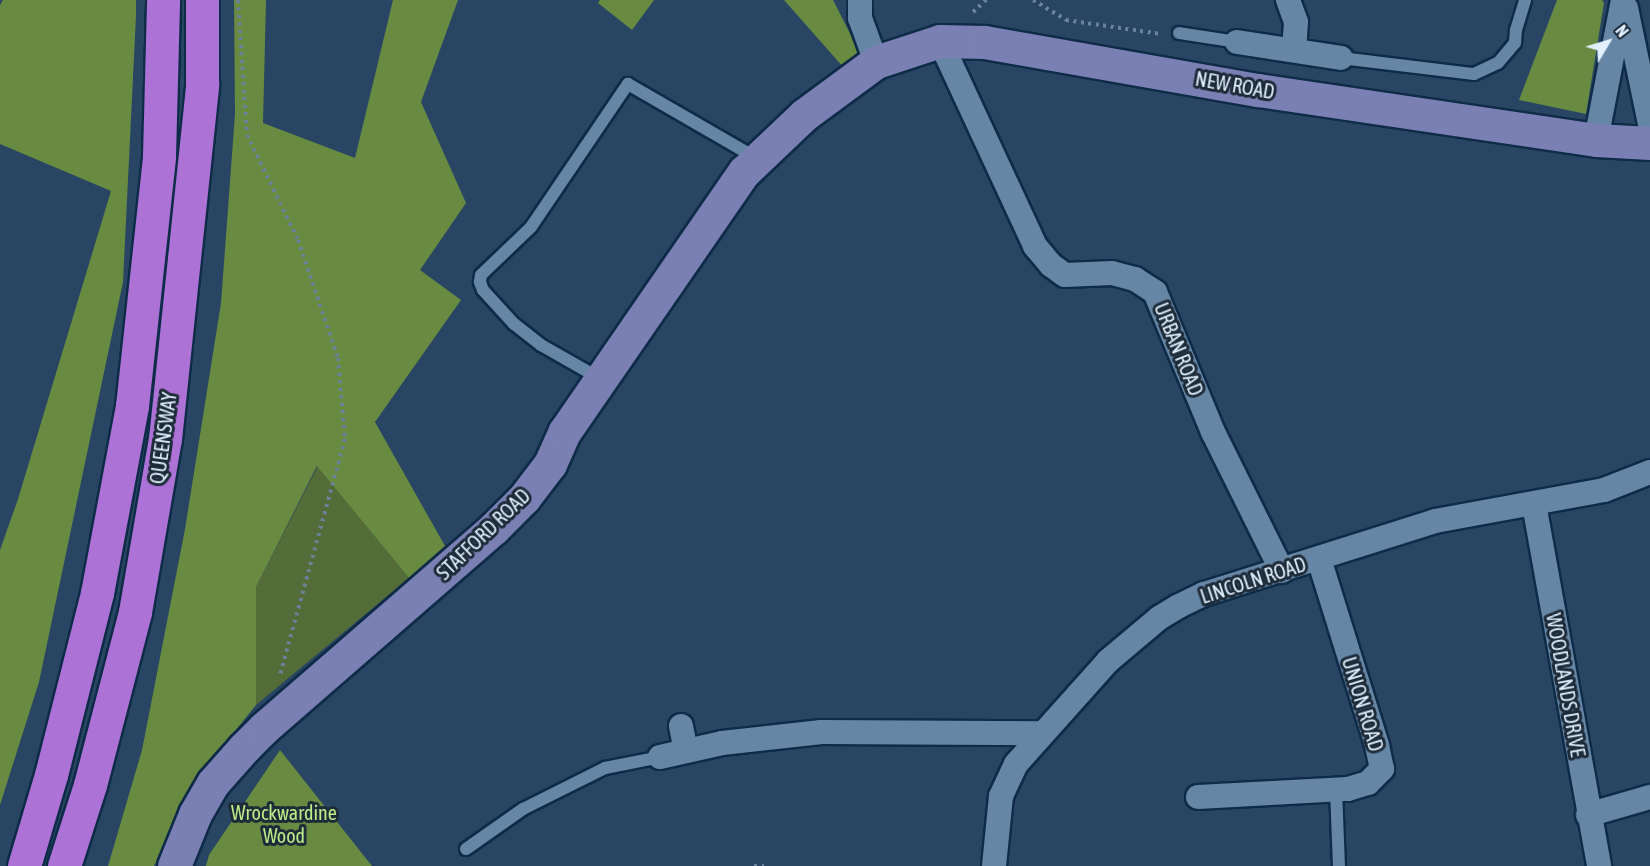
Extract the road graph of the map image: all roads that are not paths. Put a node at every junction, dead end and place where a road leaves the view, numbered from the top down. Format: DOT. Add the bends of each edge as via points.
graph roads {
  1 [pos="163,0"];
  2 [pos="202,0"];
  3 [pos="860,0"];
  4 [pos="1288,0"];
  5 [pos="1526,0"];
  6 [pos="1623,0"];
  7 [pos="1179,33"];
  8 [pos="940,41"];
  9 [pos="1237,42"];
  10 [pos="1294,50"];
  11 [pos="1341,57"];
  12 [pos="876,62"];
  13 [pos="834,95"];
  14 [pos="1650,124"];
  15 [pos="1596,140"];
  16 [pos="1650,143"];
  17 [pos="757,158"];
  18 [pos="601,380"];
  19 [pos="1650,472"];
  20 [pos="1534,504"];
  21 [pos="1319,559"];
  22 [pos="1282,571"];
  23 [pos="681,726"];
  24 [pos="1043,733"];
  25 [pos="686,751"];
  26 [pos="660,757"];
  27 [pos="1336,789"];
  28 [pos="1198,797"];
  29 [pos="1650,797"];
  30 [pos="1588,815"];
  31 [pos="466,849"];
  32 [pos="24,866"];
  33 [pos="64,866"];
  34 [pos="174,866"];
  35 [pos="993,866"];
  36 [pos="1339,866"];
  37 [pos="1599,866"];
  1 -- 32 [label="highway, QUEENSWAY" via="159,156 132,406 97,593"];
  2 -- 33 [label="highway, QUEENSWAY" via="202,84 165,439 135,612 90,785"];
  3 -- 12 [label="street" via="860,18"];
  4 -- 10 [label="street" via="1296,22"];
  5 -- 11 [label="lane" via="1515,43 1498,63 1474,74"];
  6 -- 14 [label="street"];
  6 -- 15 [label="street"];
  7 -- 9 [label="lane"];
  8 -- 12 [label="street, NEW ROAD"];
  8 -- 15 [label="street, NEW ROAD" via="985,42 1258,90"];
  8 -- 22 [label="street, URBAN ROAD" via="1035,246 1051,265 1065,275 1112,273 1135,279 1155,292 1213,432"];
  9 -- 10 [label="street"];
  10 -- 11 [label="street"];
  12 -- 13 [label="street, NEW ROAD"];
  13 -- 17 [label="street, STAFFORD ROAD" via="804,115"];
  15 -- 16 [label="street, NEW ROAD"];
  17 -- 18 [label="street, STAFFORD ROAD"];
  17 -- 18 [label="lane" via="628,84 531,227 481,275 483,290 514,324 541,345"];
  18 -- 34 [label="street, STAFFORD ROAD" via="524,498 264,728 213,783 195,814"];
  19 -- 20 [label="street, LINCOLN ROAD" via="1604,490"];
  20 -- 21 [label="street, LINCOLN ROAD" via="1436,521"];
  20 -- 30 [label="street, WOODLANDS DRIVE"];
  21 -- 22 [label="street, LINCOLN ROAD"];
  21 -- 27 [label="street, UNION ROAD" via="1382,769 1368,783"];
  22 -- 24 [label="street, LINCOLN ROAD" via="1204,594 1159,618 1108,661"];
  23 -- 25 [label="street"];
  24 -- 25 [label="street" via="820,732"];
  24 -- 35 [label="street, LINCOLN ROAD" via="1016,764 1001,796"];
  25 -- 26 [label="street"];
  26 -- 31 [label="lane" via="605,768 523,809"];
  27 -- 28 [label="street, UNION ROAD"];
  27 -- 36 [label="lane"];
  29 -- 30 [label="street"];
  30 -- 37 [label="street, WOODLANDS DRIVE"];
}
